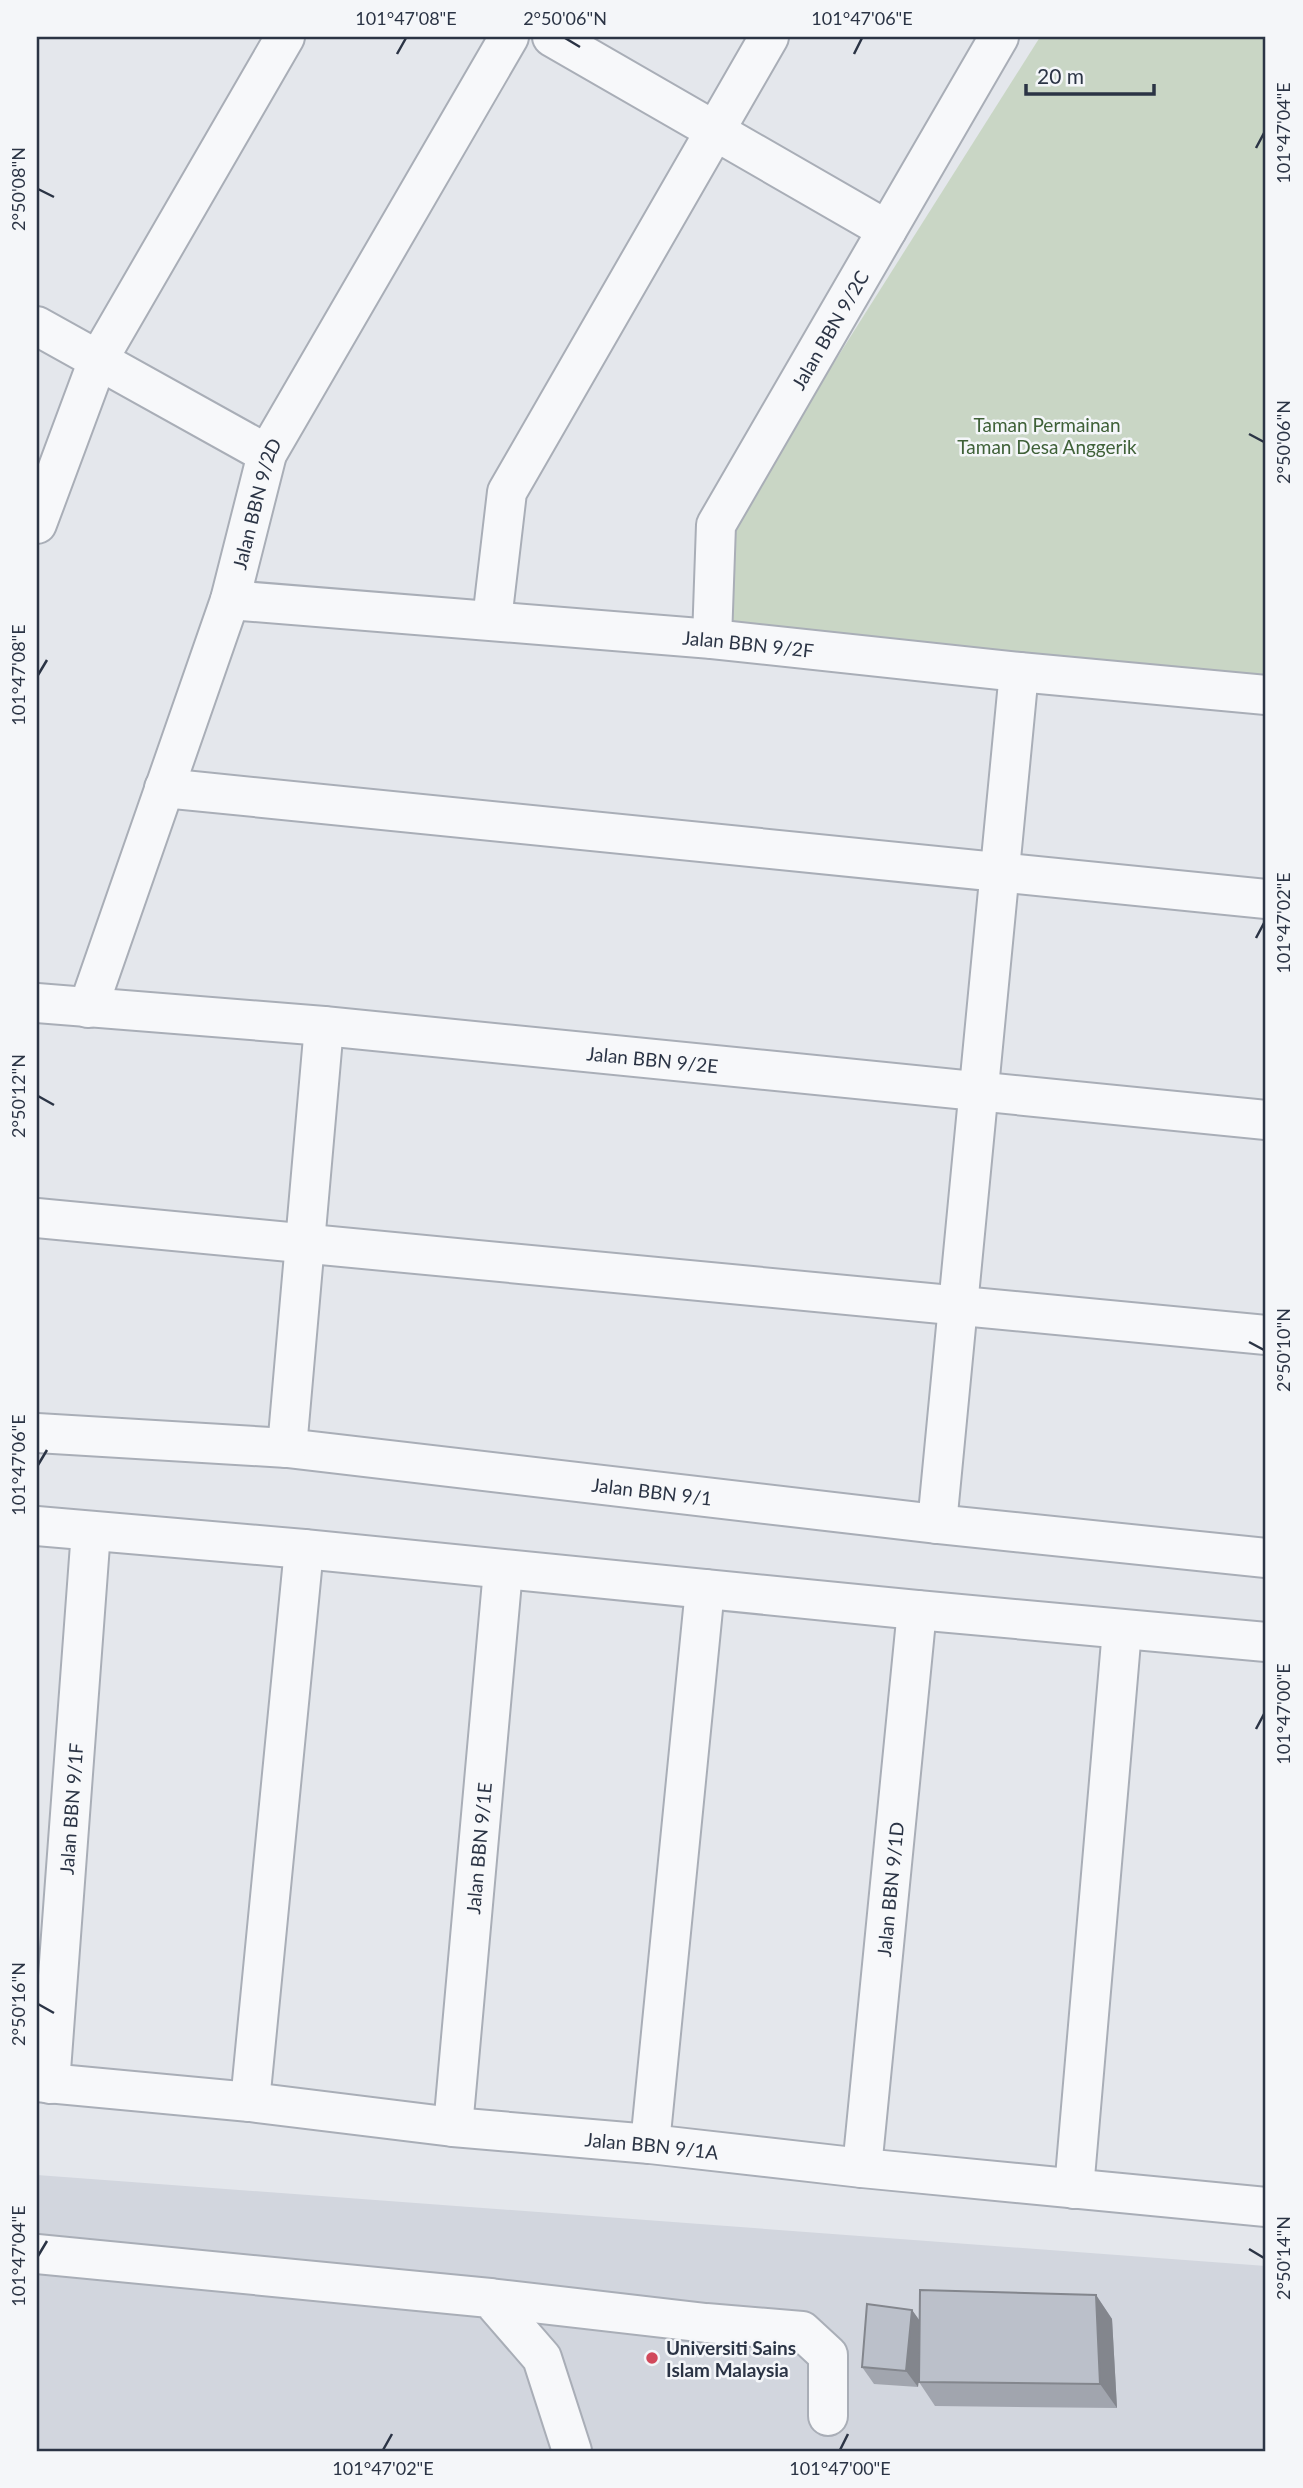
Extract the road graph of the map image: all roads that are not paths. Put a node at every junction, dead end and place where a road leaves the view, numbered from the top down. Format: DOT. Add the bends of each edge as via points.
graph roads {
  1 [pos="285,37"];
  2 [pos="509,37"];
  3 [pos="552,37"];
  4 [pos="769,37"];
  5 [pos="999,37"];
  6 [pos="716,131"];
  7 [pos="887,230"];
  8 [pos="37,326"];
  9 [pos="98,360"];
  10 [pos="267,454"];
  11 [pos="37,524"];
  12 [pos="230,600"];
  13 [pos="492,620"];
  14 [pos="712,639"];
  15 [pos="1019,672"];
  16 [pos="1266,695"];
  17 [pos="164,788"];
  18 [pos="1001,873"];
  19 [pos="1266,899"];
  20 [pos="37,1003"];
  21 [pos="88,1008"];
  22 [pos="324,1026"];
  23 [pos="980,1091"];
  24 [pos="1266,1120"];
  25 [pos="37,1218"];
  26 [pos="306,1244"];
  27 [pos="960,1306"];
  28 [pos="1266,1335"];
  29 [pos="37,1433"];
  30 [pos="287,1448"];
  31 [pos="937,1524"];
  32 [pos="37,1526"];
  33 [pos="91,1531"];
  34 [pos="304,1549"];
  35 [pos="1266,1558"];
  36 [pos="502,1570"];
  37 [pos="705,1589"];
  38 [pos="917,1610"];
  39 [pos="1122,1630"];
  40 [pos="1266,1642"];
  41 [pos="43,2083"];
  42 [pos="250,2102"];
  43 [pos="453,2127"];
  44 [pos="650,2144"];
  45 [pos="862,2168"];
  46 [pos="1074,2189"];
  47 [pos="1266,2207"];
  48 [pos="37,2254"];
  49 [pos="490,2298"];
  50 [pos="828,2416"];
  51 [pos="572,2451"];
  1 -- 9 [label="street"];
  2 -- 10 [label="street, Jalan BBN 9/2D"];
  3 -- 6 [label="street"];
  4 -- 6 [label="street"];
  5 -- 7 [label="street, Jalan BBN 9/2C"];
  6 -- 7 [label="street"];
  6 -- 13 [label="street" via="508,492"];
  7 -- 14 [label="street, Jalan BBN 9/2C" via="716,525"];
  8 -- 9 [label="street"];
  9 -- 10 [label="street"];
  9 -- 11 [label="street"];
  10 -- 12 [label="street, Jalan BBN 9/2D"];
  12 -- 13 [label="street, Jalan BBN 9/2F"];
  12 -- 17 [label="street, Jalan BBN 9/2D"];
  13 -- 14 [label="street, Jalan BBN 9/2F"];
  14 -- 15 [label="street, Jalan BBN 9/2F"];
  15 -- 16 [label="street, Jalan BBN 9/2F"];
  15 -- 18 [label="street"];
  17 -- 18 [label="street"];
  17 -- 21 [label="street, Jalan BBN 9/2D"];
  18 -- 19 [label="street"];
  18 -- 23 [label="street"];
  20 -- 21 [label="street, Jalan BBN 9/2E"];
  21 -- 22 [label="street, Jalan BBN 9/2E"];
  22 -- 23 [label="street, Jalan BBN 9/2E"];
  22 -- 26 [label="street"];
  23 -- 24 [label="street, Jalan BBN 9/2E"];
  23 -- 27 [label="street"];
  25 -- 26 [label="street"];
  26 -- 27 [label="street"];
  26 -- 30 [label="street"];
  27 -- 28 [label="street"];
  27 -- 31 [label="street"];
  29 -- 30 [label="street, Jalan BBN 9/1"];
  30 -- 31 [label="street, Jalan BBN 9/1"];
  31 -- 35 [label="street, Jalan BBN 9/1"];
  32 -- 33 [label="street"];
  33 -- 34 [label="street"];
  33 -- 41 [label="street, Jalan BBN 9/1F"];
  34 -- 36 [label="street"];
  34 -- 42 [label="street"];
  36 -- 37 [label="street"];
  36 -- 43 [label="street, Jalan BBN 9/1E"];
  37 -- 38 [label="street"];
  37 -- 44 [label="street"];
  38 -- 39 [label="street"];
  38 -- 45 [label="street, Jalan BBN 9/1D"];
  39 -- 40 [label="street"];
  39 -- 46 [label="street"];
  41 -- 42 [label="street, Jalan BBN 9/1A"];
  42 -- 43 [label="street, Jalan BBN 9/1A"];
  43 -- 44 [label="street, Jalan BBN 9/1A"];
  44 -- 45 [label="street, Jalan BBN 9/1A"];
  45 -- 46 [label="street, Jalan BBN 9/1A"];
  46 -- 47 [label="street, Jalan BBN 9/1A"];
  48 -- 49 [label="street"];
  49 -- 50 [label="street" via="802,2331 828,2355"];
  49 -- 51 [label="street" via="542,2358"];
}
